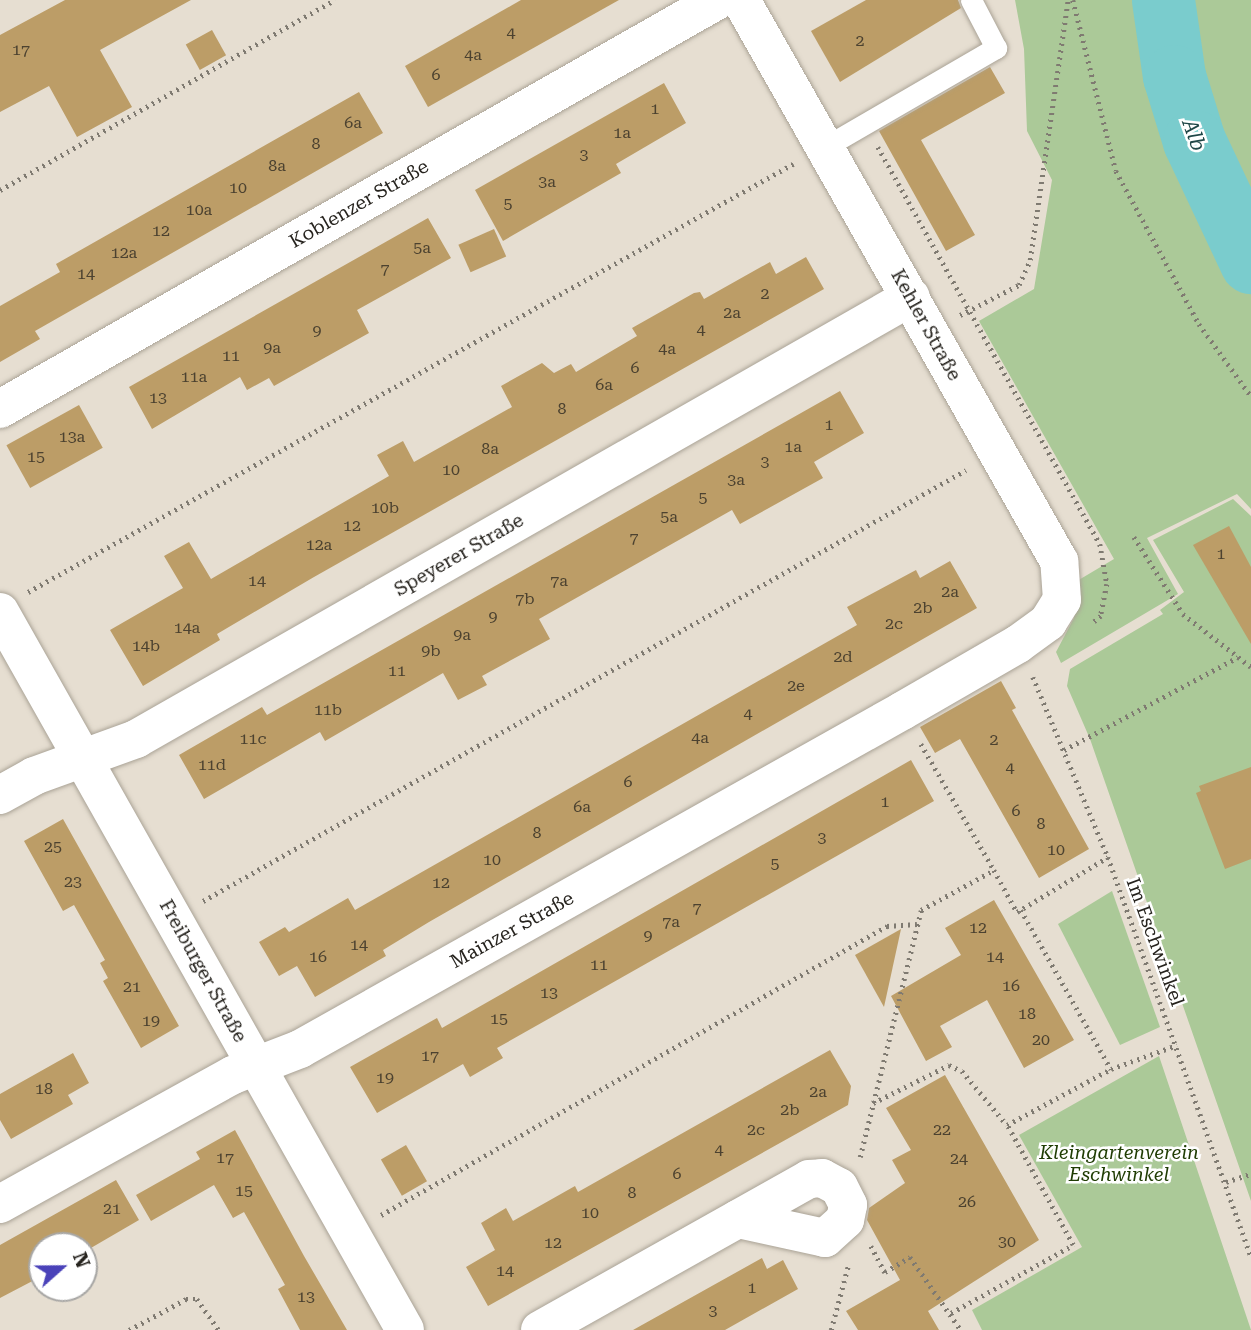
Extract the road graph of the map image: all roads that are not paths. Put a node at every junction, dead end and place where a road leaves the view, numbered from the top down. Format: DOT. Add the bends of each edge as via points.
graph roads {
  1 [pos="718,0"];
  2 [pos="741,0"];
  3 [pos="971,0"];
  4 [pos="825,147"];
  5 [pos="911,297"];
  6 [pos="0,408"];
  7 [pos="12,603"];
  8 [pos="1018,644"];
  9 [pos="85,761"];
  10 [pos="0,795"];
  11 [pos="257,1067"];
  12 [pos="0,1204"];
  13 [pos="853,1215"];
  14 [pos="405,1330"];
  15 [pos="540,1330"];
  1 -- 6 [label="street, Koblenzer Straße"];
  2 -- 4 [label="street, Kehler Straße"];
  3 -- 4 [label="lane" via="996,48"];
  4 -- 5 [label="street, Kehler Straße"];
  5 -- 8 [label="street, Kehler Straße" via="1059,561 1062,600 1048,622"];
  5 -- 9 [label="street, Speyerer Straße" via="136,739"];
  7 -- 9 [label="street, Freiburger Straße"];
  8 -- 11 [label="street, Mainzer Straße" via="300,1049"];
  9 -- 10 [label="street, Speyerer Straße" via="34,776"];
  9 -- 11 [label="street, Freiburger Straße"];
  11 -- 12 [label="street, Mainzer Straße" via="233,1075"];
  11 -- 14 [label="street, Freiburger Straße"];
  13 -- 15 [label="street" via="839,1187 822,1178 809,1179"];
}
